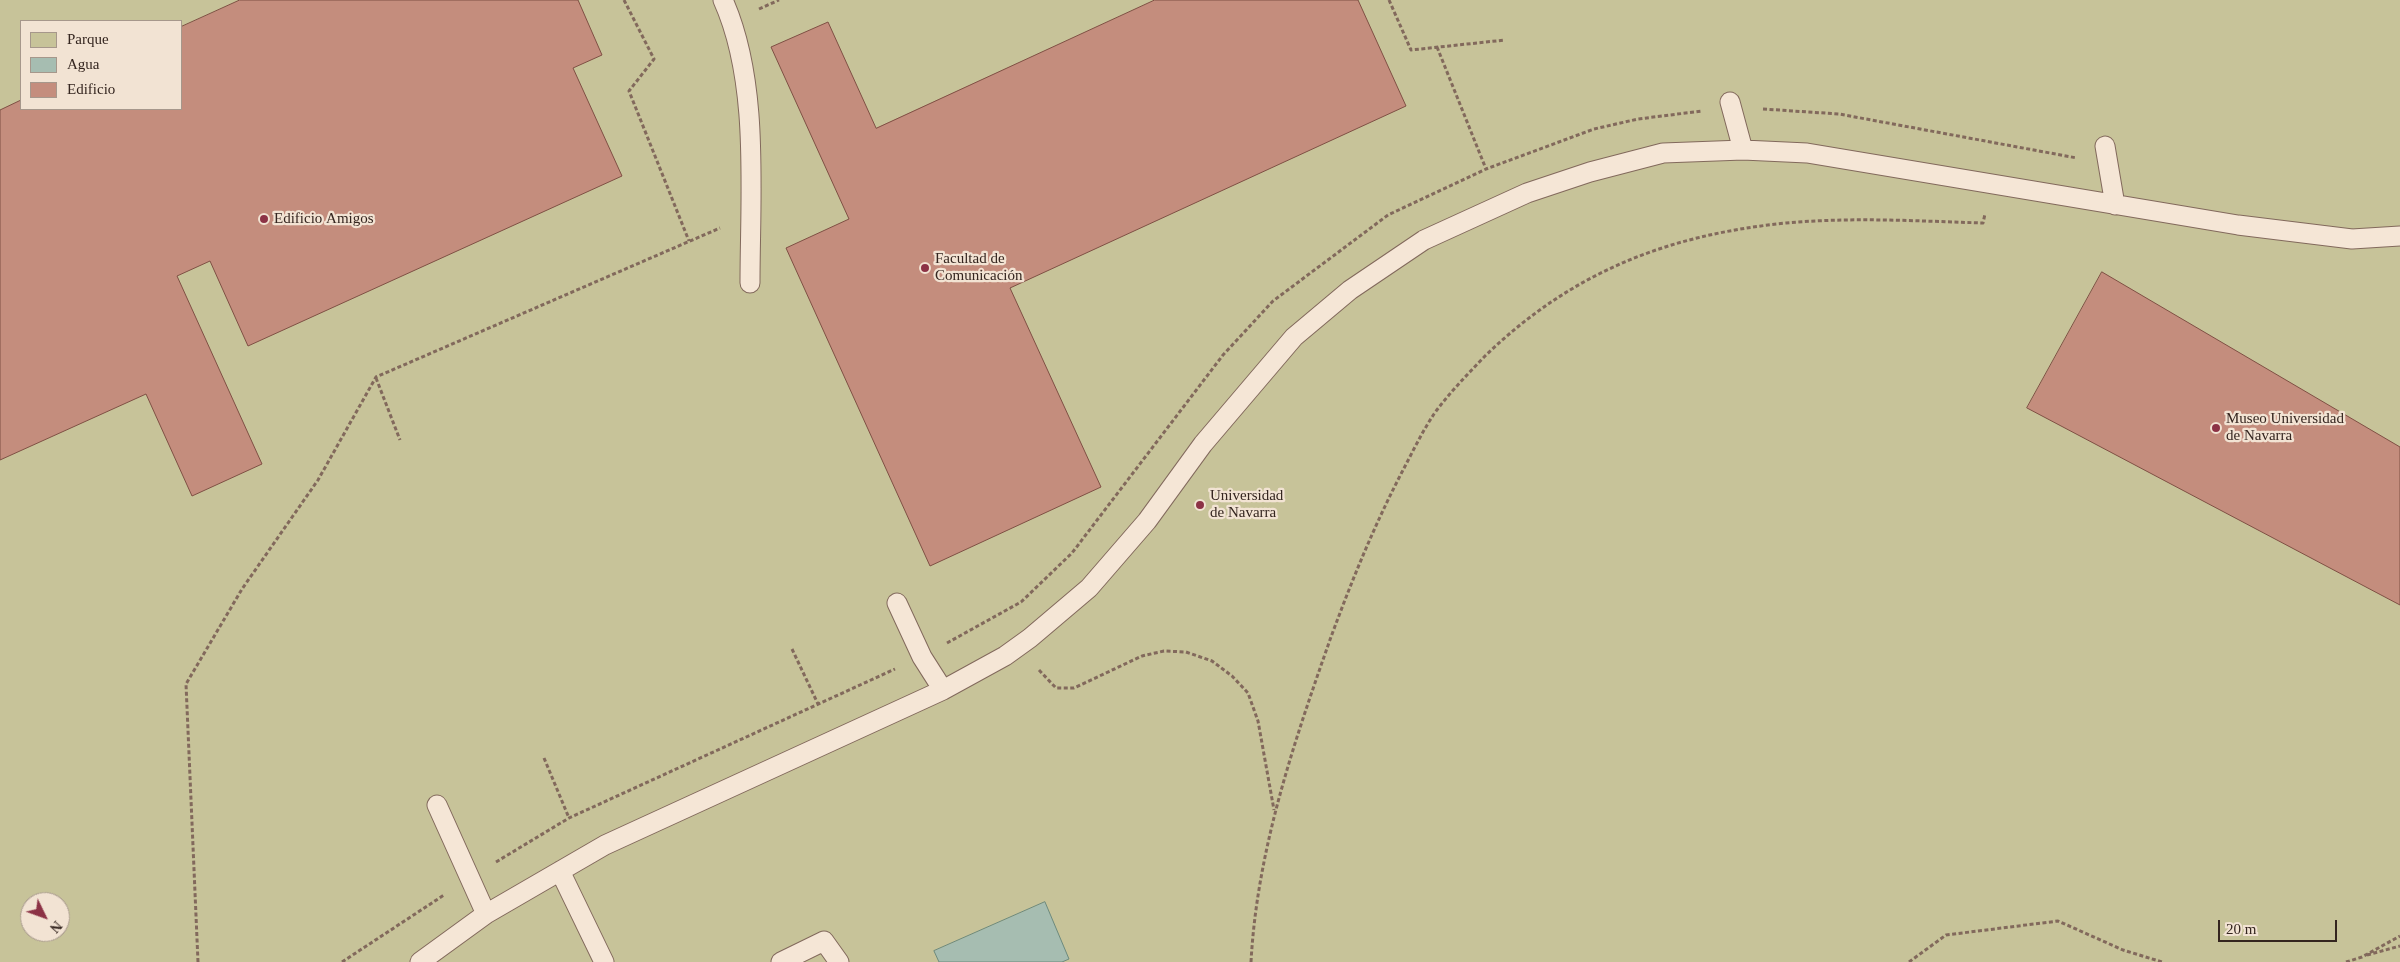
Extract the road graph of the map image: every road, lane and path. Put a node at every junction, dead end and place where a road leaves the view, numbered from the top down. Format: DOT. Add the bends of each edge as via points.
graph roads {
  1 [pos="624,0"];
  2 [pos="723,0"];
  3 [pos="1389,0"];
  4 [pos="1506,40"];
  5 [pos="1437,47"];
  6 [pos="1730,102"];
  7 [pos="2105,146"];
  8 [pos="1743,150"];
  9 [pos="1486,169"];
  10 [pos="1990,183"];
  11 [pos="2115,205"];
  12 [pos="750,214"];
  13 [pos="2400,236"];
  14 [pos="689,241"];
  15 [pos="750,283"];
  16 [pos="376,377"];
  17 [pos="400,440"];
  18 [pos="897,603"];
  19 [pos="792,649"];
  20 [pos="1005,656"];
  21 [pos="942,690"];
  22 [pos="818,704"];
  23 [pos="544,758"];
  24 [pos="437,805"];
  25 [pos="1275,813"];
  26 [pos="569,818"];
  27 [pos="560,870"];
  28 [pos="486,914"];
  29 [pos="2400,936"];
  30 [pos="2400,946"];
  31 [pos="2362,957"];
  32 [pos="198,962"];
  33 [pos="420,962"];
  34 [pos="604,962"];
  35 [pos="781,962"];
  36 [pos="839,962"];
  37 [pos="1251,962"];
  38 [pos="1909,962"];
  39 [pos="2162,962"];
  40 [pos="2346,962"];
  1 -- 14 [label="path" via="654,59 629,91"];
  2 -- 12 [label="lane" via="733,22 744,64 749,115"];
  3 -- 5 [label="path" via="1411,50"];
  4 -- 5 [label="path"];
  5 -- 9 [label="path"];
  6 -- 8 [label="lane"];
  7 -- 11 [label="lane"];
  8 -- 10 [label="lane" via="1807,153"];
  8 -- 20 [label="lane" via="1663,153 1590,172 1527,194 1424,240 1350,290 1294,337 1203,444 1148,521 1089,588"];
  10 -- 11 [label="lane"];
  10 -- 25 [label="path" via="1983,223 1850,220 1786,223 1705,236 1607,269 1558,296 1510,332 1452,390 1432,417 1379,516 1351,582 1297,732"];
  11 -- 13 [label="lane" via="2352,239"];
  12 -- 14 [label="path"];
  12 -- 15 [label="lane"];
  14 -- 16 [label="path"];
  16 -- 17 [label="path"];
  16 -- 32 [label="path" via="318,480 242,589 186,684"];
  18 -- 21 [label="lane" via="922,657"];
  19 -- 22 [label="path"];
  20 -- 21 [label="lane"];
  20 -- 25 [label="path" via="1034,666 1056,688 1074,688 1142,656 1164,651 1186,652 1212,661 1248,693 1258,721"];
  21 -- 27 [label="lane" via="605,845"];
  23 -- 26 [label="path"];
  24 -- 28 [label="lane"];
  25 -- 37 [label="path"];
  27 -- 28 [label="lane"];
  27 -- 34 [label="lane"];
  28 -- 33 [label="lane"];
  29 -- 31 [label="path"];
  30 -- 31 [label="path"];
  31 -- 40 [label="path"];
  35 -- 36 [label="lane" via="824,941"];
  38 -- 39 [label="path" via="1946,935 2058,921 2123,950"];
}
